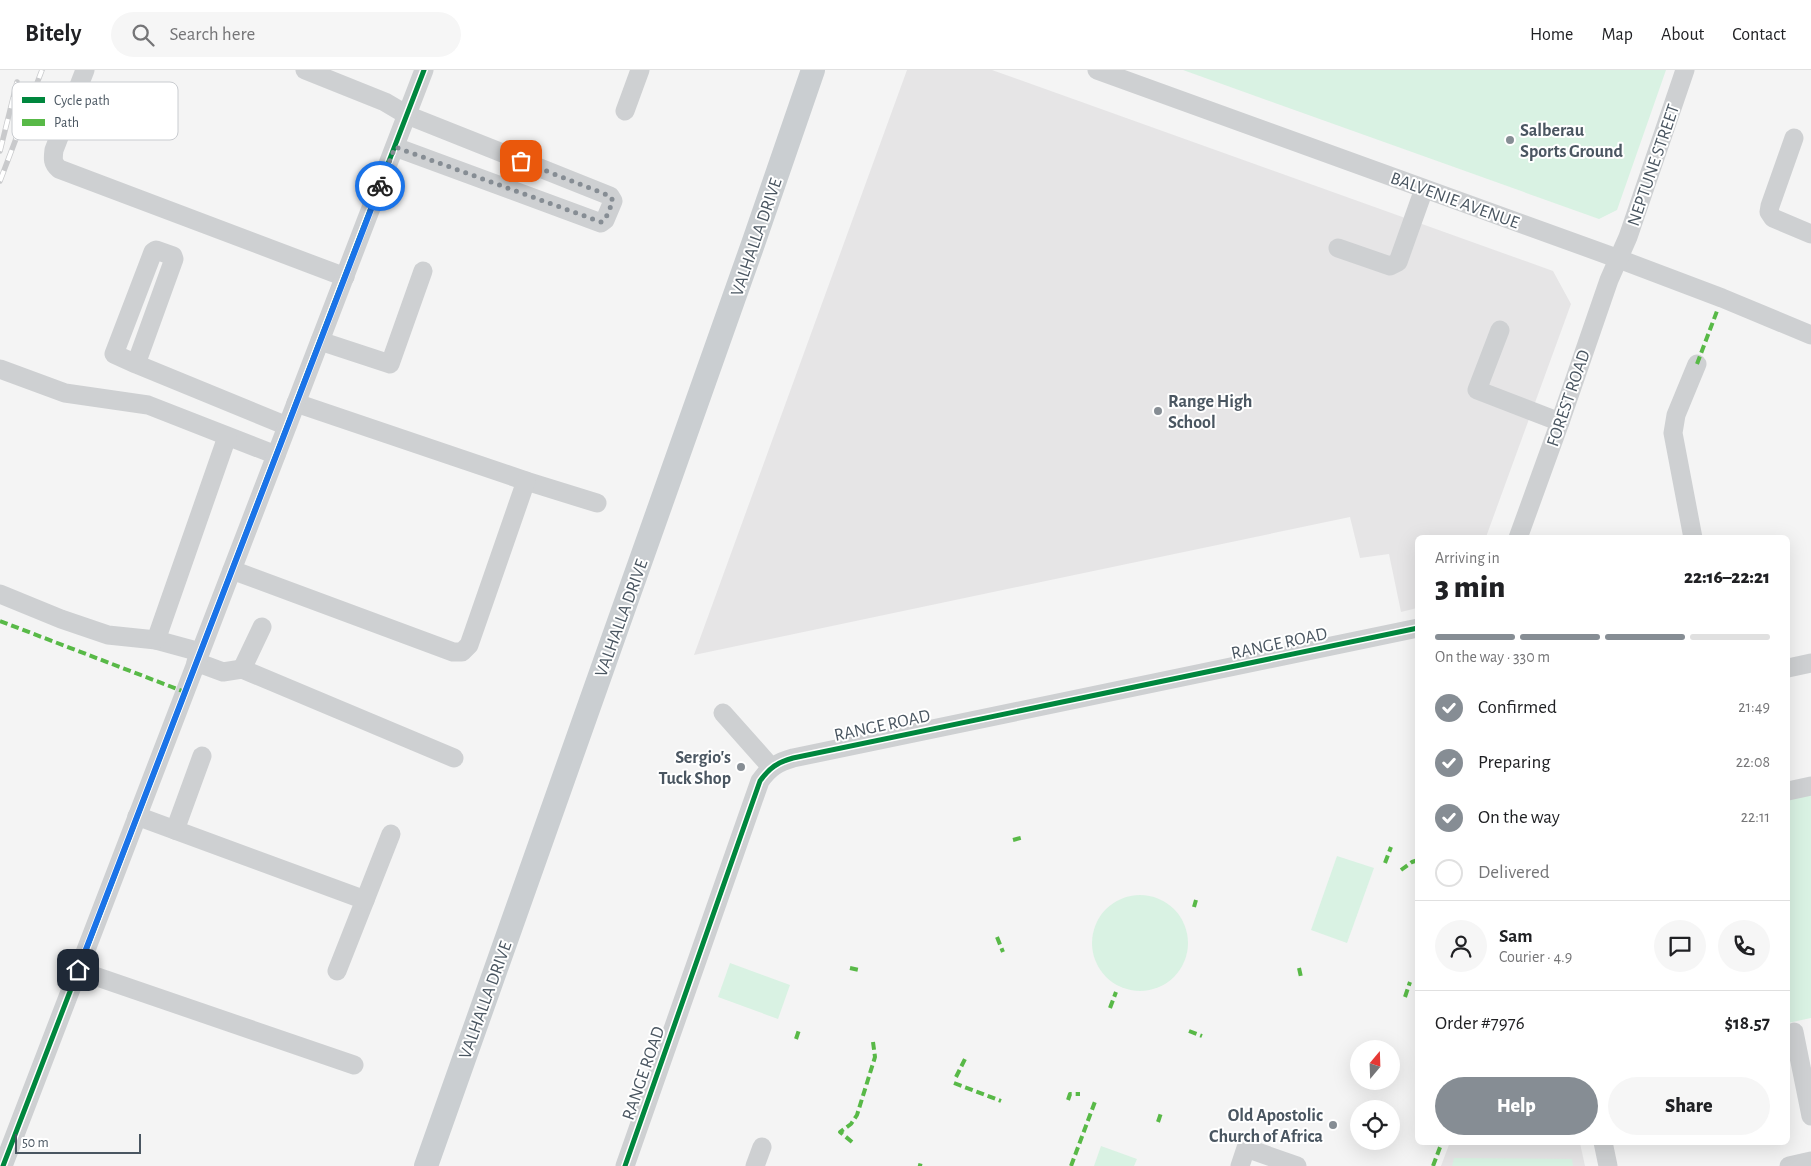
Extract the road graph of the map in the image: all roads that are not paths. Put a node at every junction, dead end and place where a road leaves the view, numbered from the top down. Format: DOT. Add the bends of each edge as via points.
graph roads {
  1 [pos="85,70"];
  2 [pos="305,70"];
  3 [pos="424,70"];
  4 [pos="640,70"];
  5 [pos="813,70"];
  6 [pos="1097,70"];
  7 [pos="1685,70"];
  8 [pos="80,82"];
  9 [pos="624,110"];
  10 [pos="407,115"];
  11 [pos="1794,138"];
  12 [pos="58,140"];
  13 [pos="395,147"];
  14 [pos="1424,188"];
  15 [pos="1811,234"];
  16 [pos="1338,248"];
  17 [pos="1619,259"];
  18 [pos="423,271"];
  19 [pos="345,277"];
  20 [pos="1500,330"];
  21 [pos="1811,335"];
  22 [pos="320,341"];
  23 [pos="136,364"];
  24 [pos="1697,364"];
  25 [pos="0,369"];
  26 [pos="296,403"];
  27 [pos="1560,422"];
  28 [pos="287,426"];
  29 [pos="227,437"];
  30 [pos="276,456"];
  31 [pos="526,481"];
  32 [pos="597,503"];
  33 [pos="1519,535"];
  34 [pos="1692,535"];
  35 [pos="232,570"];
  36 [pos="0,594"];
  37 [pos="262,627"];
  38 [pos="1415,629"];
  39 [pos="156,640"];
  40 [pos="198,657"];
  41 [pos="1811,663"];
  42 [pos="1790,668"];
  43 [pos="242,670"];
  44 [pos="723,713"];
  45 [pos="202,756"];
  46 [pos="454,758"];
  47 [pos="771,767"];
  48 [pos="1811,786"];
  49 [pos="1790,791"];
  50 [pos="137,816"];
  51 [pos="175,830"];
  52 [pos="391,834"];
  53 [pos="365,900"];
  54 [pos="78,970"];
  55 [pos="337,971"];
  56 [pos="1797,1031"];
  57 [pos="354,1065"];
  58 [pos="1811,1116"];
  59 [pos="1604,1145"];
  60 [pos="762,1147"];
  61 [pos="1811,1161"];
  62 [pos="2,1166"];
  63 [pos="426,1166"];
  64 [pos="625,1166"];
  65 [pos="755,1166"];
  66 [pos="1240,1166"];
  67 [pos="1297,1166"];
  68 [pos="1608,1166"];
  69 [pos="1789,1166"];
  1 -- 8 [label="street"];
  2 -- 10 [label="street" via="385,102"];
  3 -- 10 [label="street"];
  4 -- 9 [label="street"];
  5 -- 63 [label="main road, VALHALLA DRIVE"];
  6 -- 14 [label="street, BALVENIE AVENUE"];
  7 -- 17 [label="street, NEPTUNE STREET"];
  10 -- 13 [label="street"];
  10 -- 13 [label="street" via="610,196 613,201 601,222"];
  11 -- 15 [label="street" via="1769,212 1773,218"];
  12 -- 19 [label="street" via="52,160 58,169"];
  13 -- 19 [label="street"];
  14 -- 16 [label="street" via="1398,262 1390,266"];
  14 -- 17 [label="street, BALVENIE AVENUE"];
  17 -- 21 [label="street, BALVENIE AVENUE"];
  17 -- 27 [label="street, FOREST ROAD"];
  18 -- 22 [label="street" via="391,363"];
  19 -- 22 [label="street"];
  20 -- 27 [label="street" via="1477,390"];
  22 -- 26 [label="street"];
  23 -- 23 [label="street" via="116,356 114,351 156,250 173,256 174,260"];
  23 -- 28 [label="street"];
  24 -- 34 [label="street" via="1676,416 1673,433"];
  25 -- 29 [label="street" via="65,393 148,405"];
  26 -- 28 [label="street"];
  26 -- 31 [label="street"];
  27 -- 33 [label="street, FOREST ROAD"];
  28 -- 30 [label="street"];
  29 -- 30 [label="street"];
  29 -- 39 [label="street"];
  30 -- 35 [label="street"];
  31 -- 32 [label="street"];
  31 -- 35 [label="street" via="469,646 462,652 453,652"];
  35 -- 40 [label="street"];
  36 -- 39 [label="street" via="108,635"];
  37 -- 43 [label="street"];
  38 -- 47 [label="street, RANGE ROAD" via="793,758"];
  39 -- 40 [label="street"];
  40 -- 43 [label="street" via="223,672"];
  40 -- 50 [label="street"];
  41 -- 42 [label="street"];
  43 -- 46 [label="street"];
  44 -- 47 [label="street"];
  45 -- 51 [label="street"];
  47 -- 64 [label="street, RANGE ROAD" via="760,781"];
  48 -- 49 [label="street"];
  50 -- 51 [label="street"];
  50 -- 54 [label="street"];
  51 -- 53 [label="street"];
  52 -- 53 [label="street"];
  53 -- 55 [label="street"];
  54 -- 57 [label="street"];
  54 -- 62 [label="street"];
  56 -- 58 [label="street"];
  59 -- 68 [label="street"];
  60 -- 65 [label="street"];
  61 -- 69 [label="street"];
  66 -- 67 [label="street" via="1246,1148"];
}
